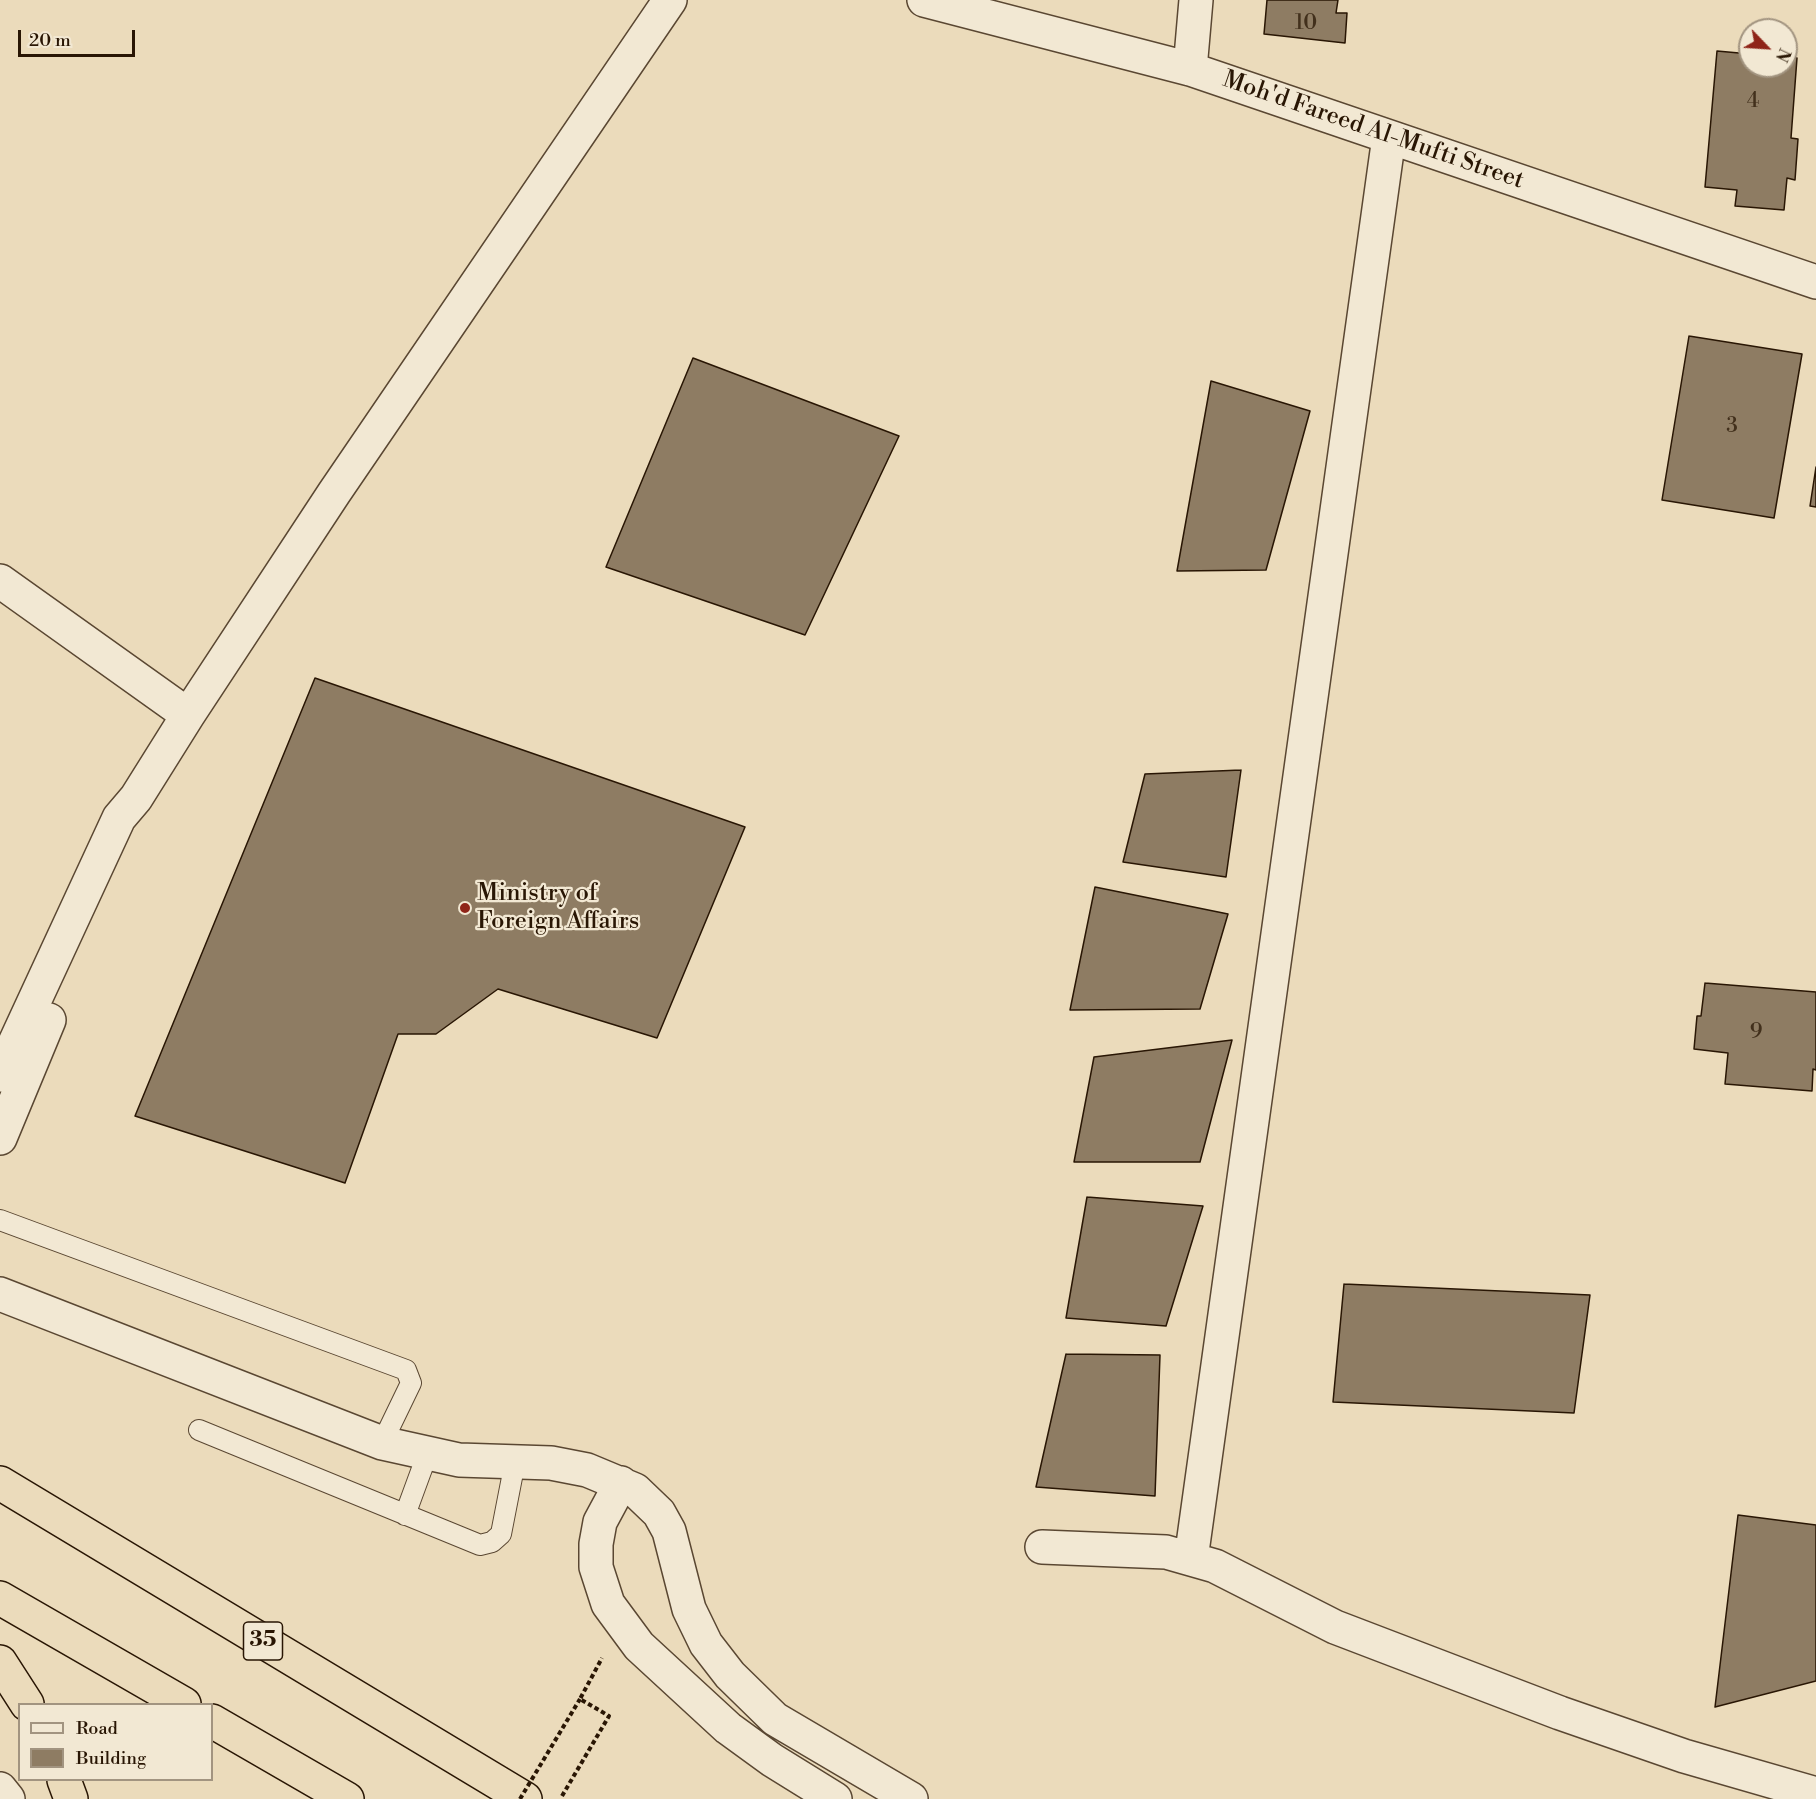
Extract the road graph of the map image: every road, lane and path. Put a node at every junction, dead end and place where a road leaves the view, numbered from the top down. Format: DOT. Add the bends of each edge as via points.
graph roads {
  1 [pos="670,0"];
  2 [pos="924,0"];
  3 [pos="1196,0"];
  4 [pos="1190,69"];
  5 [pos="1389,137"];
  6 [pos="1816,282"];
  7 [pos="0,581"];
  8 [pos="188,714"];
  9 [pos="136,798"];
  10 [pos="0,1075"];
  11 [pos="0,1138"];
  12 [pos="0,1220"];
  13 [pos="0,1294"];
  14 [pos="199,1430"];
  15 [pos="382,1443"];
  16 [pos="427,1455"];
  17 [pos="515,1462"];
  18 [pos="0,1483"];
  19 [pos="621,1483"];
  20 [pos="405,1515"];
  21 [pos="1042,1547"];
  22 [pos="1191,1559"];
  23 [pos="0,1599"];
  24 [pos="622,1623"];
  25 [pos="0,1662"];
  26 [pos="580,1700"];
  27 [pos="26,1703"];
  28 [pos="182,1703"];
  29 [pos="213,1722"];
  30 [pos="65,1781"];
  31 [pos="0,1789"];
  32 [pos="1816,1794"];
  33 [pos="8,1799"];
  34 [pos="71,1799"];
  35 [pos="347,1799"];
  36 [pos="520,1799"];
  37 [pos="525,1799"];
  38 [pos="560,1799"];
  39 [pos="835,1799"];
  40 [pos="911,1799"];
  1 -- 8 [label="street"];
  2 -- 4 [label="street, Moh'd Fareed Al-Mufti Street"];
  3 -- 4 [label="street"];
  4 -- 5 [label="street, Moh'd Fareed Al-Mufti Street"];
  5 -- 6 [label="street, Moh'd Fareed Al-Mufti Street"];
  5 -- 22 [label="street"];
  7 -- 8 [label="street"];
  8 -- 9 [label="street"];
  9 -- 10 [label="street" via="119,818"];
  9 -- 11 [label="street" via="136,811"];
  12 -- 15 [label="lane" via="406,1370 411,1383"];
  13 -- 15 [label="street"];
  14 -- 20 [label="lane"];
  15 -- 16 [label="street"];
  16 -- 17 [label="street"];
  16 -- 20 [label="lane"];
  17 -- 19 [label="street" via="587,1470"];
  17 -- 20 [label="lane" via="501,1534 492,1542 480,1545"];
  18 -- 37 [label="highway, 35"];
  19 -- 24 [label="street" via="600,1522 596,1556 601,1589"];
  19 -- 40 [label="street" via="648,1500 664,1522 689,1609 706,1644 730,1675 775,1719"];
  21 -- 22 [label="street" via="1133,1549"];
  22 -- 32 [label="street" via="1215,1566 1335,1627 1560,1713 1684,1756"];
  23 -- 28 [label="highway"];
  24 -- 26 [label="path"];
  24 -- 39 [label="street" via="639,1646 728,1728"];
  25 -- 27 [label="highway"];
  26 -- 36 [label="path, bridge"];
  26 -- 38 [label="path" via="609,1716"];
  29 -- 35 [label="highway"];
  30 -- 34 [label="highway"];
  31 -- 33 [label="street"];
}
